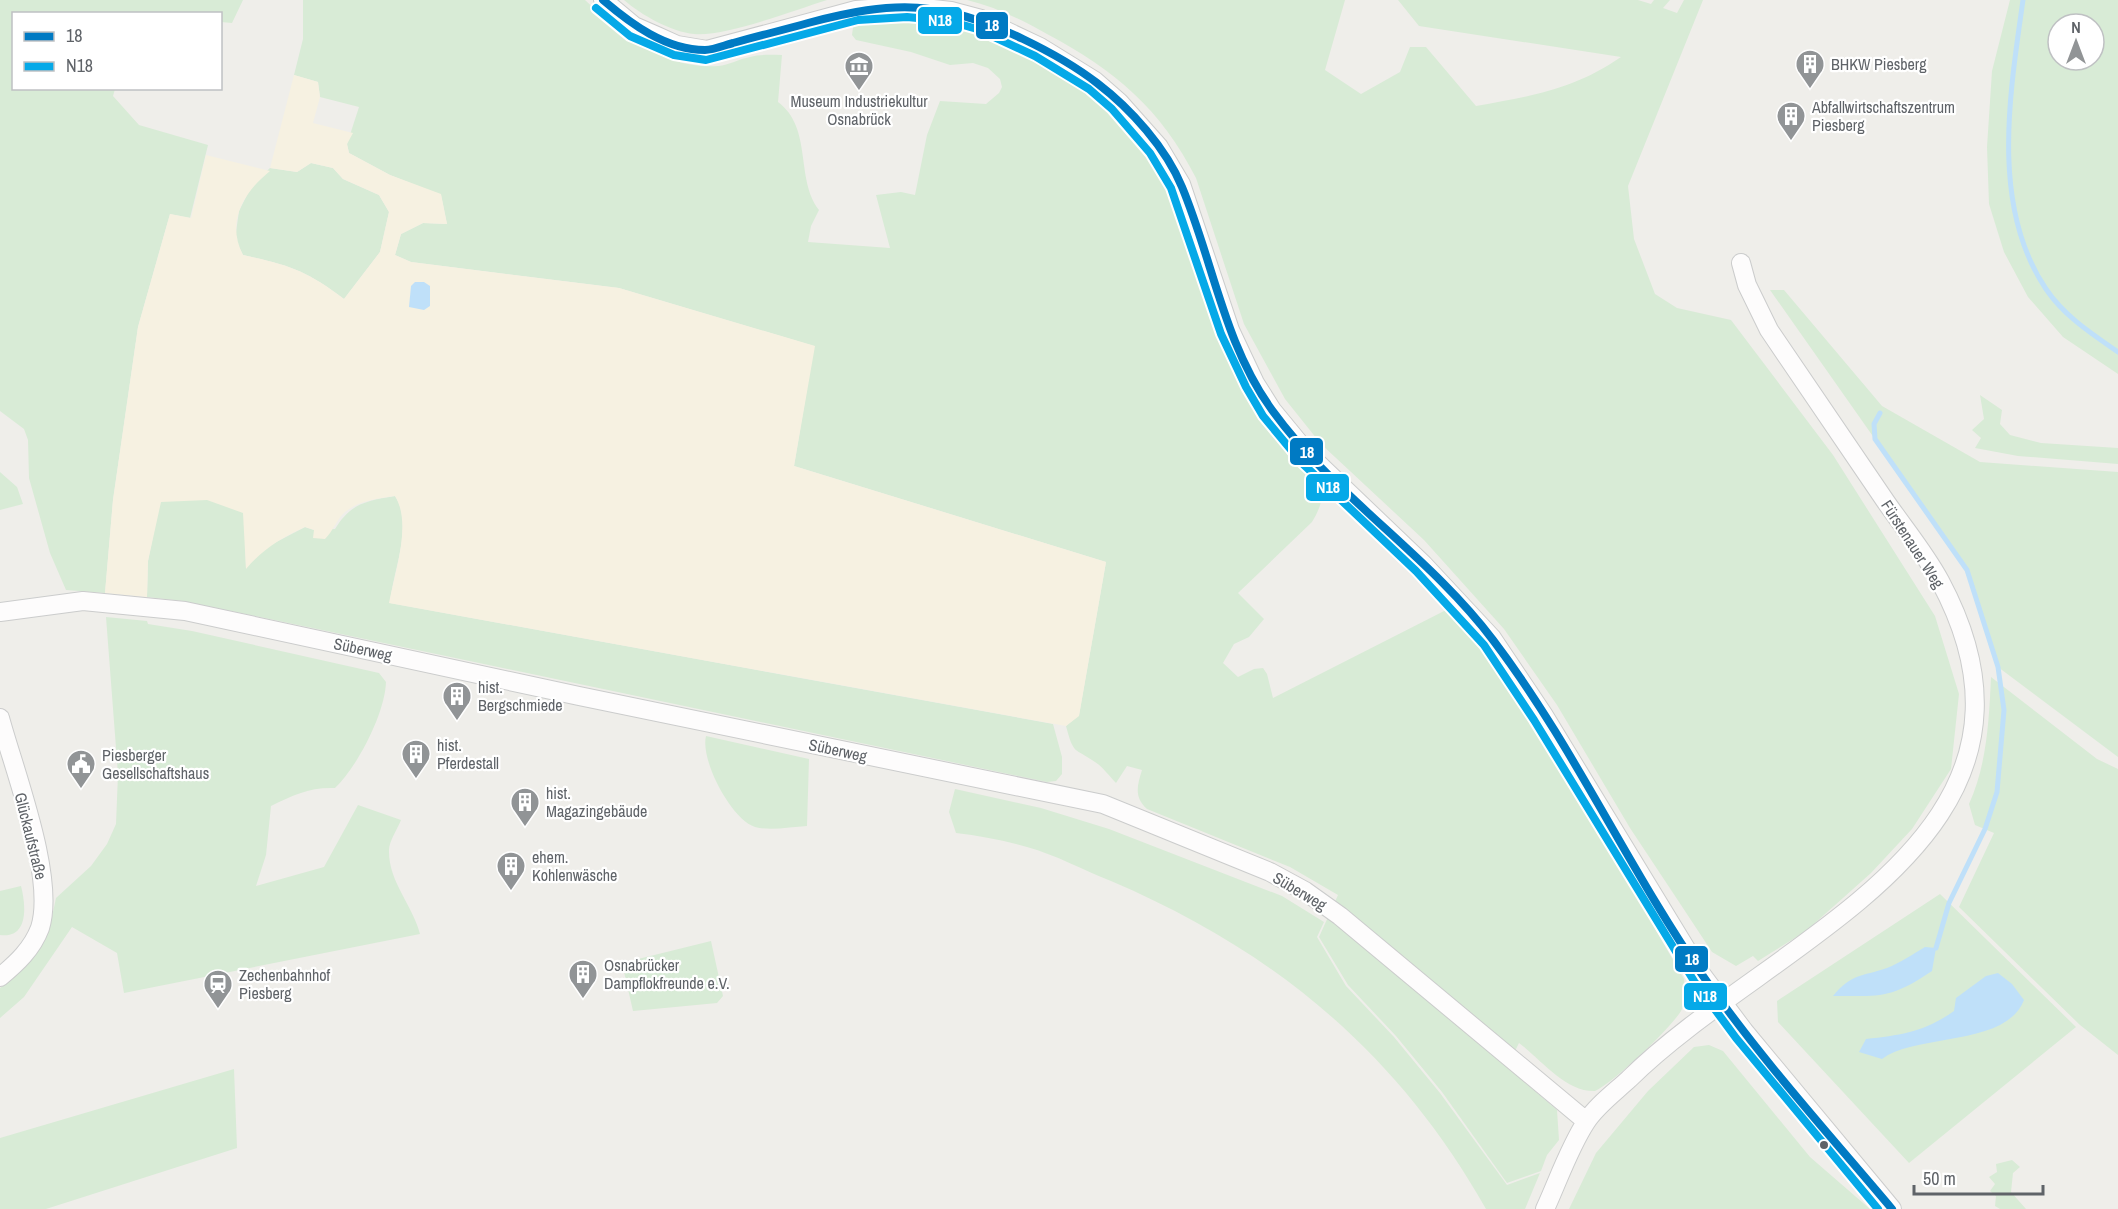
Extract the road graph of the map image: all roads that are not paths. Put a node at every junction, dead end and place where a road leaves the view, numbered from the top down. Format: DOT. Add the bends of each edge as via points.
graph roads {
  1 [pos="603,0"];
  2 [pos="1742,263"];
  3 [pos="0,612"];
  4 [pos="0,718"];
  5 [pos="0,977"];
  6 [pos="1721,1002"];
  7 [pos="1586,1121"];
  8 [pos="1545,1209"];
  9 [pos="1892,1209"];
  1 -- 6 [label="street" via="634,26 677,45 707,50 856,10 907,6 951,11 1012,33 1067,62 1108,91 1159,147 1181,184 1230,330 1272,410 1309,455 1423,564 1492,638"];
  2 -- 6 [label="street, Fürstenauer Weg" via="1769,330 1940,580 1970,660 1974,703 1971,741 1959,779 1942,814 1911,854 1862,900"];
  3 -- 7 [label="street, Süberweg" via="60,602 105,602 185,611 1104,804 1270,872 1305,891 1349,923"];
  4 -- 5 [label="street, Glückaufstraße" via="39,860 45,906 33,944"];
  6 -- 7 [label="street" via="1646,1062"];
  6 -- 9 [label="street"];
  7 -- 8 [label="street"];
}
